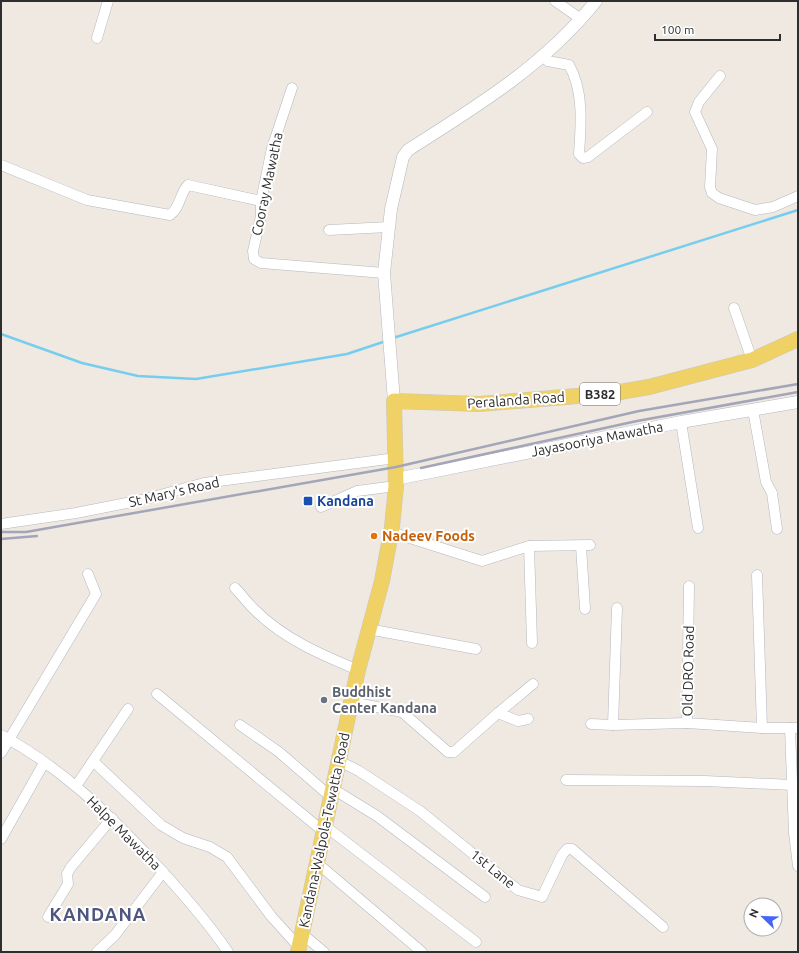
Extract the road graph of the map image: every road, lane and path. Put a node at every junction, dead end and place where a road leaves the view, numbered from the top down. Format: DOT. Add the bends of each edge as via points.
graph roads {
  1 [pos="108,1"];
  2 [pos="555,1"];
  3 [pos="596,1"];
  4 [pos="581,19"];
  5 [pos="97,38"];
  6 [pos="543,57"];
  7 [pos="720,76"];
  8 [pos="292,88"];
  9 [pos="647,112"];
  10 [pos="1,165"];
  11 [pos="798,196"];
  12 [pos="261,201"];
  13 [pos="389,227"];
  14 [pos="329,230"];
  15 [pos="384,273"];
  16 [pos="734,308"];
  17 [pos="798,339"];
  18 [pos="752,360"];
  19 [pos="394,402"];
  20 [pos="798,402"];
  21 [pos="753,410"];
  22 [pos="681,422"];
  23 [pos="396,458"];
  24 [pos="396,482"];
  25 [pos="321,507"];
  26 [pos="1,524"];
  27 [pos="698,528"];
  28 [pos="777,528"];
  29 [pos="391,532"];
  30 [pos="528,546"];
  31 [pos="88,574"];
  32 [pos="757,575"];
  33 [pos="689,586"];
  34 [pos="235,588"];
  35 [pos="617,608"];
  36 [pos="585,609"];
  37 [pos="368,629"];
  38 [pos="532,643"];
  39 [pos="476,649"];
  40 [pos="358,670"];
  41 [pos="533,684"];
  42 [pos="157,694"];
  43 [pos="351,702"];
  44 [pos="128,709"];
  45 [pos="498,714"];
  46 [pos="528,718"];
  47 [pos="687,723"];
  48 [pos="591,724"];
  49 [pos="240,725"];
  50 [pos="614,725"];
  51 [pos="762,728"];
  52 [pos="794,728"];
  53 [pos="5,737"];
  54 [pos="1,753"];
  55 [pos="339,761"];
  56 [pos="94,762"];
  57 [pos="44,763"];
  58 [pos="566,780"];
  59 [pos="793,785"];
  60 [pos="76,786"];
  61 [pos="332,793"];
  62 [pos="112,818"];
  63 [pos="325,829"];
  64 [pos="1,839"];
  65 [pos="317,864"];
  66 [pos="798,866"];
  67 [pos="163,872"];
  68 [pos="485,897"];
  69 [pos="48,917"];
  70 [pos="663,927"];
  71 [pos="476,942"];
  72 [pos="299,944"];
  73 [pos="97,952"];
  74 [pos="228,952"];
  75 [pos="324,952"];
  76 [pos="422,952"];
  1 -- 5 [label="street"];
  2 -- 4 [label="street"];
  3 -- 4 [label="street"];
  4 -- 6 [label="street"];
  6 -- 9 [label="street" via="548,61 569,65 573,73 581,114 579,154 583,158 588,157"];
  6 -- 13 [label="street" via="464,114 408,150 401,165"];
  7 -- 11 [label="street" via="699,102 696,112 712,149 712,193 719,198 755,210 773,207"];
  8 -- 12 [label="street, Cooray Mawatha" via="272,148"];
  10 -- 12 [label="street" via="87,200 170,215 188,185"];
  12 -- 15 [label="street, Cooray Mawatha" via="254,259 261,263"];
  13 -- 14 [label="street"];
  13 -- 15 [label="street"];
  15 -- 19 [label="street"];
  16 -- 18 [label="street"];
  17 -- 18 [label="main road, Peralanda Road / B382"];
  18 -- 19 [label="main road, Peralanda Road / B382" via="649,387 614,393 479,404"];
  19 -- 23 [label="main road, Kandana-Walpola-Tewatta Road"];
  20 -- 21 [label="street, Jayasooriya Mawatha"];
  21 -- 22 [label="street, Jayasooriya Mawatha"];
  21 -- 28 [label="street" via="766,482 772,493"];
  22 -- 24 [label="street, Jayasooriya Mawatha"];
  22 -- 27 [label="street"];
  23 -- 24 [label="main road, Kandana-Walpola-Tewatta Road"];
  23 -- 26 [label="street, St Mary's Road" via="204,483 142,500"];
  24 -- 25 [label="street" via="357,491"];
  24 -- 29 [label="main road, Kandana-Walpola-Tewatta Road"];
  29 -- 30 [label="street" via="482,561"];
  29 -- 37 [label="main road, Kandana-Walpola-Tewatta Road" via="382,581"];
  30 -- 36 [label="street" via="585,545"];
  30 -- 38 [label="street"];
  31 -- 53 [label="street" via="96,594"];
  32 -- 51 [label="street"];
  33 -- 47 [label="street, Old DRO Road"];
  34 -- 40 [label="street" via="256,612 279,630 312,650"];
  35 -- 50 [label="street"];
  37 -- 39 [label="street"];
  37 -- 40 [label="main road, Kandana-Walpola-Tewatta Road"];
  40 -- 43 [label="main road, Kandana-Walpola-Tewatta Road"];
  41 -- 45 [label="street"];
  42 -- 63 [label="street"];
  43 -- 45 [label="street" via="402,712 448,752 454,752"];
  43 -- 55 [label="main road, Kandana-Walpola-Tewatta Road"];
  44 -- 56 [label="street"];
  45 -- 46 [label="street" via="518,721"];
  47 -- 50 [label="street"];
  47 -- 51 [label="street, Old DRO Road"];
  48 -- 50 [label="street"];
  49 -- 61 [label="street"];
  51 -- 52 [label="street, Old DRO Road"];
  52 -- 59 [label="street, Old DRO Road"];
  53 -- 54 [label="street"];
  53 -- 57 [label="street, Halpe Mawatha"];
  55 -- 61 [label="main road, Kandana-Walpola-Tewatta Road"];
  55 -- 70 [label="street, 1st Lane" via="420,811 518,890 542,897 562,855 567,849 572,850"];
  56 -- 60 [label="street"];
  56 -- 72 [label="street" via="161,825 183,838 210,847 227,857 271,916"];
  57 -- 60 [label="street, Halpe Mawatha"];
  57 -- 64 [label="street"];
  58 -- 59 [label="street" via="705,781"];
  59 -- 66 [label="street, Old DRO Road"];
  60 -- 62 [label="street, Halpe Mawatha"];
  61 -- 63 [label="main road, Kandana-Walpola-Tewatta Road"];
  61 -- 68 [label="street" via="377,816"];
  62 -- 67 [label="street, Halpe Mawatha"];
  62 -- 69 [label="street" via="71,867 67,874 68,884"];
  63 -- 65 [label="main road, Kandana-Walpola-Tewatta Road"];
  63 -- 71 [label="street"];
  65 -- 72 [label="main road, Kandana-Walpola-Tewatta Road"];
  65 -- 76 [label="street"];
  67 -- 73 [label="street" via="115,935"];
  67 -- 74 [label="street, Halpe Mawatha" via="207,921"];
  72 -- 75 [label="street"];
}
